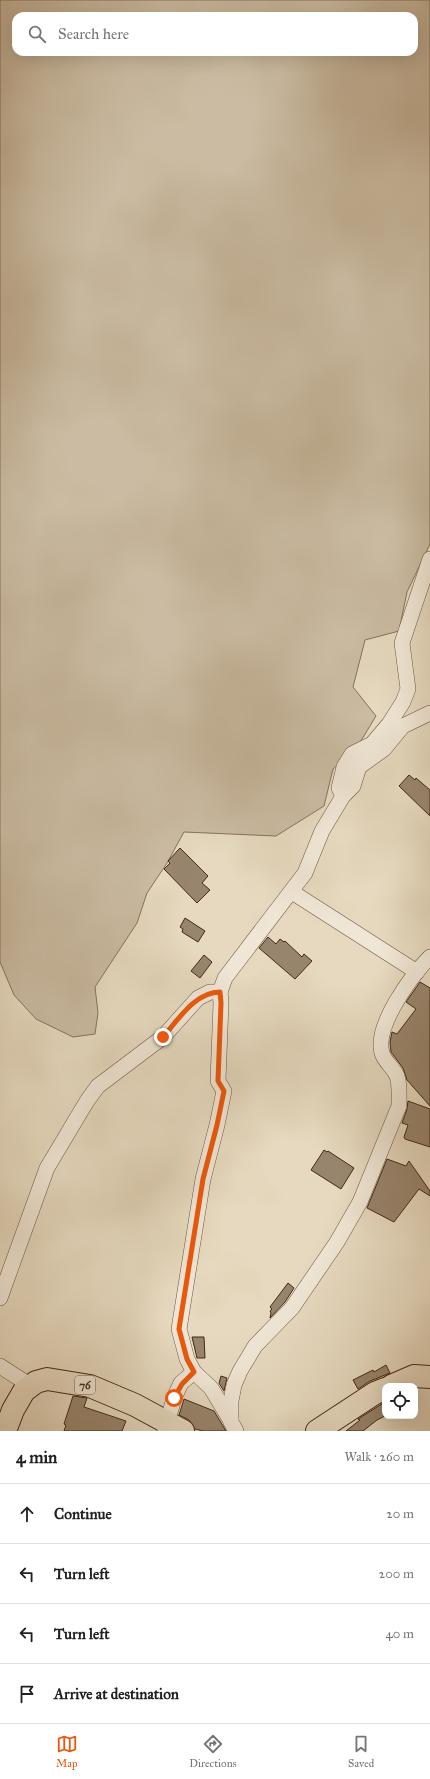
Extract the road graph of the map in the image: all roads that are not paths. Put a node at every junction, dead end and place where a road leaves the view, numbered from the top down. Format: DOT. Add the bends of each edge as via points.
graph roads {
  1 [pos="430,559"];
  2 [pos="430,713"];
  3 [pos="343,796"];
  4 [pos="292,892"];
  5 [pos="430,957"];
  6 [pos="417,972"];
  7 [pos="220,992"];
  8 [pos="0,1298"];
  9 [pos="0,1366"];
  10 [pos="194,1372"];
  11 [pos="430,1377"];
  12 [pos="398,1383"];
  13 [pos="31,1386"];
  14 [pos="382,1390"];
  15 [pos="234,1426"];
  16 [pos="172,1428"];
  17 [pos="5,1431"];
  18 [pos="317,1431"];
  1 -- 3 [label="street" via="402,643 408,689 389,724 372,744 352,754 344,767 339,788"];
  2 -- 3 [label="street" via="403,726 384,749 359,767 353,786"];
  3 -- 4 [label="street" via="322,832 305,873"];
  4 -- 6 [label="street"];
  4 -- 7 [label="street" via="225,978"];
  5 -- 6 [label="street"];
  6 -- 15 [label="street" via="396,1002 384,1026 380,1042 382,1054 397,1076 399,1106 360,1202 337,1242 292,1308 255,1346 240,1371 231,1401"];
  7 -- 8 [label="street" via="210,992 198,998 163,1037 98,1086 87,1101 47,1168"];
  7 -- 10 [label="street" via="218,1081 224,1091 203,1179 179,1329 187,1359"];
  9 -- 13 [label="street"];
  10 -- 15 [label="street" via="211,1388"];
  10 -- 16 [label="street" via="182,1384 174,1398"];
  11 -- 12 [label="main road" via="414,1376"];
  13 -- 16 [label="main road, 76" via="47,1379 90,1386 135,1405"];
  13 -- 17 [label="main road, 76" via="24,1391 13,1410"];
  14 -- 18 [label="main road"];
}
